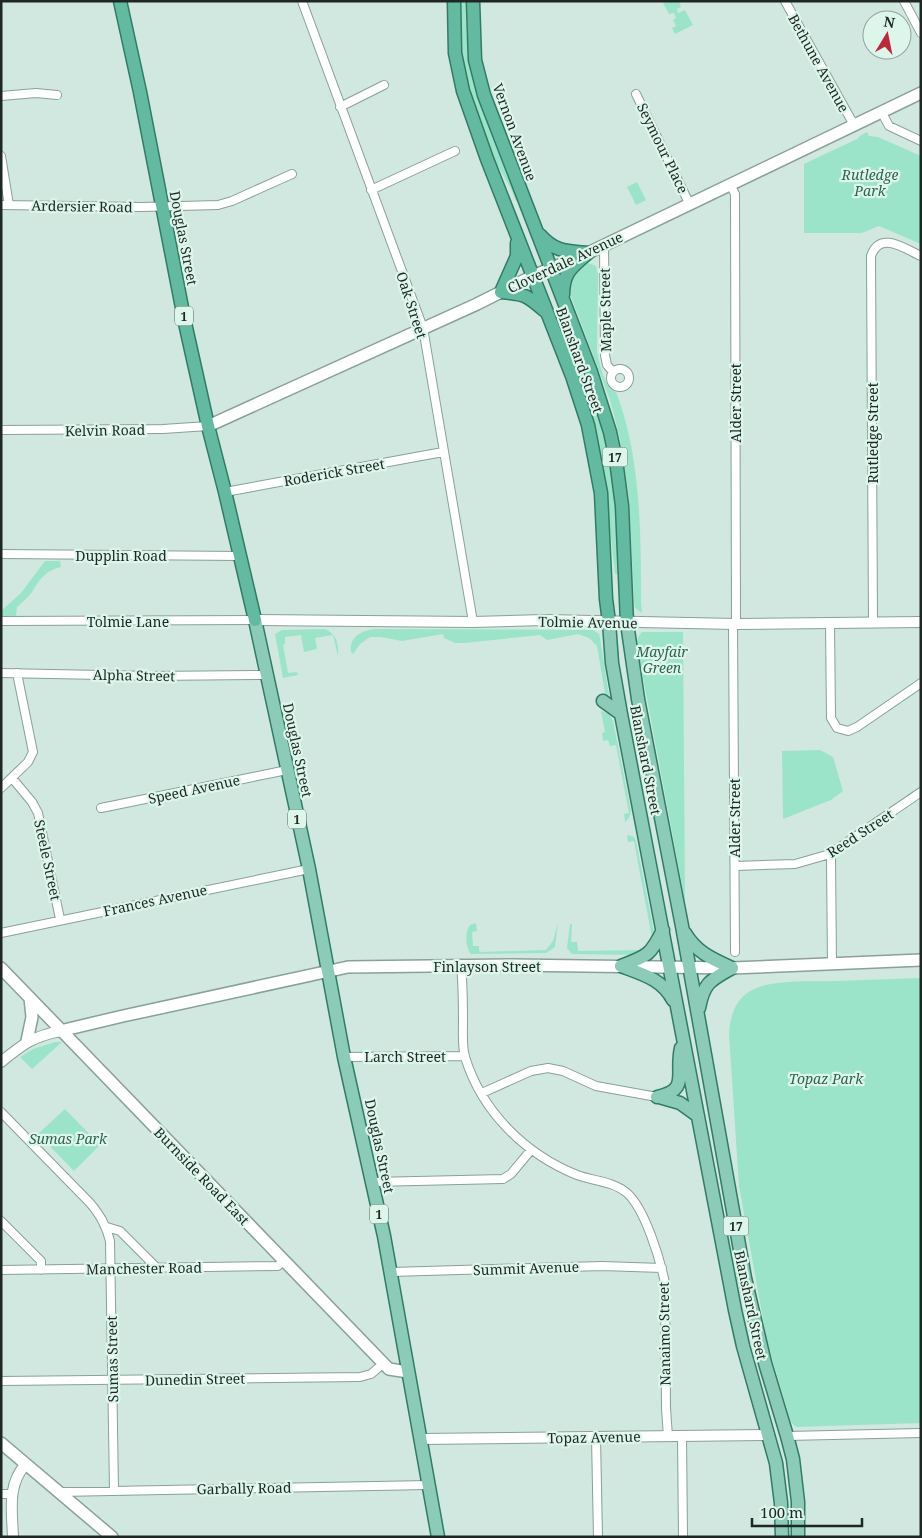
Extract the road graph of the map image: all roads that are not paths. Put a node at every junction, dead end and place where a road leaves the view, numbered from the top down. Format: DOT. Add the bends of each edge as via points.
graph roads {
  1 [pos="120,1"];
  2 [pos="302,1"];
  3 [pos="454,1"];
  4 [pos="473,1"];
  5 [pos="785,1"];
  6 [pos="904,1"];
  7 [pos="921,33"];
  8 [pos="384,85"];
  9 [pos="921,93"];
  10 [pos="636,94"];
  11 [pos="57,95"];
  12 [pos="1,96"];
  13 [pos="340,107"];
  14 [pos="882,113"];
  15 [pos="854,125"];
  16 [pos="921,141"];
  17 [pos="455,151"];
  18 [pos="1,156"];
  19 [pos="292,174"];
  20 [pos="730,184"];
  21 [pos="371,190"];
  22 [pos="689,203"];
  23 [pos="5,205"];
  24 [pos="162,206"];
  25 [pos="535,229"];
  26 [pos="516,234"];
  27 [pos="604,245"];
  28 [pos="588,253"];
  29 [pos="921,256"];
  30 [pos="550,268"];
  31 [pos="533,276"];
  32 [pos="501,292"];
  33 [pos="563,300"];
  34 [pos="547,312"];
  35 [pos="423,328"];
  36 [pos="613,372"];
  37 [pos="208,426"];
  38 [pos="1,430"];
  39 [pos="444,452"];
  40 [pos="225,492"];
  41 [pos="1,554"];
  42 [pos="240,556"];
  43 [pos="254,620"];
  44 [pos="1,621"];
  45 [pos="473,622"];
  46 [pos="609,622"];
  47 [pos="921,622"];
  48 [pos="627,623"];
  49 [pos="830,623"];
  50 [pos="873,623"];
  51 [pos="735,624"];
  52 [pos="1,673"];
  53 [pos="16,673"];
  54 [pos="267,675"];
  55 [pos="921,683"];
  56 [pos="603,701"];
  57 [pos="621,714"];
  58 [pos="287,770"];
  59 [pos="12,778"];
  60 [pos="1,788"];
  61 [pos="921,792"];
  62 [pos="101,808"];
  63 [pos="830,854"];
  64 [pos="734,866"];
  65 [pos="308,868"];
  66 [pos="60,919"];
  67 [pos="682,926"];
  68 [pos="662,930"];
  69 [pos="1,933"];
  70 [pos="735,952"];
  71 [pos="921,960"];
  72 [pos="832,964"];
  73 [pos="461,966"];
  74 [pos="621,966"];
  75 [pos="1,968"];
  76 [pos="670,968"];
  77 [pos="689,968"];
  78 [pos="732,968"];
  79 [pos="328,970"];
  80 [pos="30,998"];
  81 [pos="677,1008"];
  82 [pos="698,1014"];
  83 [pos="60,1031"];
  84 [pos="683,1038"];
  85 [pos="27,1041"];
  86 [pos="344,1056"];
  87 [pos="465,1056"];
  88 [pos="1,1062"];
  89 [pos="482,1093"];
  90 [pos="657,1097"];
  91 [pos="1,1112"];
  92 [pos="698,1116"];
  93 [pos="531,1150"];
  94 [pos="372,1182"];
  95 [pos="1,1221"];
  96 [pos="106,1227"];
  97 [pos="284,1260"];
  98 [pos="662,1268"];
  99 [pos="110,1269"];
  100 [pos="158,1269"];
  101 [pos="1,1270"];
  102 [pos="41,1270"];
  103 [pos="391,1272"];
  104 [pos="384,1363"];
  105 [pos="408,1372"];
  106 [pos="113,1380"];
  107 [pos="1,1381"];
  108 [pos="921,1433"];
  109 [pos="769,1435"];
  110 [pos="668,1436"];
  111 [pos="787,1436"];
  112 [pos="596,1437"];
  113 [pos="682,1437"];
  114 [pos="420,1439"];
  115 [pos="1,1443"];
  116 [pos="26,1464"];
  117 [pos="429,1485"];
  118 [pos="114,1490"];
  119 [pos="59,1492"];
  120 [pos="7,1494"];
  121 [pos="798,1535"];
  122 [pos="13,1537"];
  123 [pos="112,1537"];
  124 [pos="438,1537"];
  125 [pos="598,1537"];
  126 [pos="683,1537"];
  127 [pos="782,1537"];
  1 -- 24 [label="highway, Douglas Street / 1"];
  2 -- 13 [label="street, Oak Street"];
  3 -- 26 [label="highway, Blanshard Street / 17" via="454,53 463,92"];
  4 -- 25 [label="highway, Vernon Avenue / 17" via="475,60 484,95"];
  5 -- 15 [label="street, Bethune Avenue"];
  6 -- 7 [label="street"];
  8 -- 13 [label="street"];
  9 -- 14 [label="main road, Cloverdale Avenue"];
  10 -- 22 [label="street, Seymour Place"];
  11 -- 12 [label="street"];
  13 -- 21 [label="street, Oak Street"];
  14 -- 15 [label="main road, Cloverdale Avenue"];
  14 -- 16 [label="street" via="889,126"];
  15 -- 20 [label="main road, Cloverdale Avenue"];
  17 -- 21 [label="street"];
  18 -- 23 [label="street"];
  19 -- 24 [label="street, Ardersier Road" via="218,206"];
  20 -- 22 [label="main road, Cloverdale Avenue"];
  20 -- 51 [label="street, Alder Street" via="735,194"];
  21 -- 35 [label="street, Oak Street"];
  22 -- 27 [label="main road, Cloverdale Avenue"];
  23 -- 24 [label="street, Ardersier Road"];
  24 -- 37 [label="highway, Douglas Street / 1"];
  25 -- 28 [label="highway" via="550,246"];
  25 -- 30 [label="highway, Vernon Avenue / 17"];
  26 -- 31 [label="highway, Blanshard Street / 17"];
  26 -- 32 [label="highway" via="517,256"];
  27 -- 28 [label="main road, Cloverdale Avenue"];
  27 -- 36 [label="street, Maple Street" via="605,355"];
  28 -- 30 [label="main road, Cloverdale Avenue"];
  28 -- 33 [label="highway" via="568,271 563,283"];
  29 -- 50 [label="street, Rutledge Street" via="891,243 883,243 873,251 871,259"];
  30 -- 31 [label="main road, Cloverdale Avenue"];
  30 -- 33 [label="highway, Blanshard Street / 17"];
  31 -- 32 [label="main road, Cloverdale Avenue"];
  31 -- 34 [label="highway, Blanshard Street / 17"];
  32 -- 34 [label="highway" via="522,294"];
  32 -- 35 [label="main road, Cloverdale Avenue"];
  33 -- 48 [label="highway, Blanshard Street / 17" via="602,403 616,460 623,512"];
  34 -- 46 [label="highway, Blanshard Street / 17" via="582,403 594,450 602,500"];
  35 -- 37 [label="main road, Cloverdale Avenue"];
  35 -- 39 [label="street, Oak Street"];
  37 -- 38 [label="street, Kelvin Road"];
  37 -- 40 [label="highway, Douglas Street / 1"];
  39 -- 40 [label="street, Roderick Street"];
  39 -- 45 [label="street, Oak Street"];
  40 -- 42 [label="highway, Douglas Street / 1"];
  41 -- 42 [label="street, Dupplin Road"];
  42 -- 43 [label="highway, Douglas Street / 1"];
  43 -- 44 [label="street, Tolmie Lane"];
  43 -- 45 [label="street, Tolmie Avenue"];
  43 -- 54 [label="main road, Douglas Street / 1"];
  45 -- 46 [label="street, Tolmie Avenue"];
  46 -- 48 [label="street, Tolmie Avenue"];
  46 -- 57 [label="main road, Blanshard Street / 17"];
  47 -- 50 [label="street, Tolmie Avenue"];
  48 -- 51 [label="street, Tolmie Avenue"];
  48 -- 67 [label="main road, Blanshard Street / 17" via="638,699"];
  49 -- 50 [label="street, Tolmie Avenue"];
  49 -- 51 [label="street, Tolmie Avenue"];
  49 -- 55 [label="street" via="831,718 837,728 848,731 857,727"];
  51 -- 64 [label="street, Alder Street"];
  52 -- 53 [label="street, Alpha Street"];
  53 -- 54 [label="street, Alpha Street"];
  53 -- 59 [label="street" via="33,752"];
  54 -- 58 [label="main road, Douglas Street / 1"];
  56 -- 57 [label="main road"];
  57 -- 68 [label="main road, Blanshard Street / 17"];
  58 -- 62 [label="street, Speed Avenue"];
  58 -- 65 [label="main road, Douglas Street / 1"];
  59 -- 60 [label="street"];
  59 -- 66 [label="street, Steele Street" via="38,813"];
  61 -- 63 [label="street, Reed Street"];
  63 -- 64 [label="street, Reed Street" via="795,864"];
  63 -- 72 [label="street"];
  64 -- 70 [label="street, Alder Street"];
  65 -- 66 [label="street, Frances Avenue"];
  65 -- 79 [label="main road, Douglas Street / 1"];
  66 -- 69 [label="street, Frances Avenue"];
  67 -- 77 [label="main road, Blanshard Street / 17"];
  67 -- 78 [label="main road" via="690,942 700,951"];
  68 -- 74 [label="main road" via="654,947 644,957"];
  68 -- 76 [label="main road, Blanshard Street / 17"];
  71 -- 72 [label="main road, Finlayson Street"];
  72 -- 78 [label="main road, Finlayson Street"];
  73 -- 74 [label="main road, Finlayson Street"];
  73 -- 79 [label="main road, Finlayson Street"];
  73 -- 87 [label="street, Nanaimo Street"];
  74 -- 76 [label="main road, Finlayson Street"];
  74 -- 81 [label="main road" via="660,983"];
  75 -- 80 [label="main road, Burnside Road East"];
  76 -- 77 [label="main road, Finlayson Street"];
  76 -- 81 [label="main road, Blanshard Street / 17"];
  77 -- 78 [label="main road, Finlayson Street"];
  77 -- 82 [label="main road, Blanshard Street / 17"];
  78 -- 82 [label="main road" via="709,982 701,994"];
  79 -- 83 [label="main road, Finlayson Street"];
  79 -- 86 [label="main road, Douglas Street / 1"];
  80 -- 83 [label="main road, Burnside Road East"];
  80 -- 85 [label="main road" via="32,1017"];
  81 -- 84 [label="main road, Blanshard Street / 17"];
  82 -- 111 [label="main road, Blanshard Street / 17" via="756,1326"];
  83 -- 85 [label="street"];
  83 -- 97 [label="main road, Burnside Road East"];
  84 -- 90 [label="main road" via="678,1087"];
  84 -- 92 [label="main road, Blanshard Street / 17"];
  85 -- 88 [label="street"];
  86 -- 87 [label="street, Larch Street"];
  86 -- 94 [label="main road, Douglas Street / 1"];
  87 -- 89 [label="street, Nanaimo Street"];
  89 -- 90 [label="street" via="531,1071 548,1068 596,1086"];
  89 -- 93 [label="street, Nanaimo Street" via="511,1133"];
  90 -- 92 [label="main road" via="680,1103"];
  91 -- 96 [label="street, Sumas Street" via="90,1203"];
  92 -- 109 [label="main road, Blanshard Street / 17" via="735,1310"];
  93 -- 94 [label="street" via="503,1179"];
  93 -- 98 [label="street, Nanaimo Street" via="559,1167 619,1188 627,1194 637,1206"];
  94 -- 103 [label="main road, Douglas Street / 1"];
  95 -- 102 [label="street" via="40,1261"];
  96 -- 99 [label="street, Sumas Street" via="110,1241"];
  96 -- 100 [label="street" via="120,1230"];
  97 -- 100 [label="street, Manchester Road" via="278,1266"];
  97 -- 104 [label="main road, Burnside Road East"];
  98 -- 103 [label="street, Summit Avenue" via="602,1266"];
  98 -- 110 [label="street, Nanaimo Street"];
  99 -- 100 [label="street, Manchester Road"];
  99 -- 102 [label="street, Manchester Road"];
  99 -- 106 [label="street, Sumas Street"];
  101 -- 102 [label="street, Manchester Road"];
  103 -- 105 [label="main road, Douglas Street / 1"];
  104 -- 105 [label="main road, Burnside Road East" via="390,1369"];
  104 -- 106 [label="street, Dunedin Street" via="372,1374 360,1377"];
  105 -- 114 [label="main road, Douglas Street / 1"];
  106 -- 107 [label="street, Dunedin Street"];
  106 -- 118 [label="street, Sumas Street"];
  108 -- 111 [label="street"];
  109 -- 113 [label="street, Topaz Avenue"];
  109 -- 121 [label="main road" via="779,1441"];
  109 -- 127 [label="main road, Blanshard Street / 17" via="779,1482"];
  110 -- 112 [label="street, Topaz Avenue"];
  110 -- 113 [label="street, Topaz Avenue"];
  111 -- 121 [label="main road, Blanshard Street / 17" via="796,1483"];
  112 -- 114 [label="street, Topaz Avenue"];
  112 -- 125 [label="street"];
  113 -- 126 [label="street"];
  114 -- 117 [label="main road, Douglas Street / 1"];
  115 -- 116 [label="main road"];
  116 -- 119 [label="main road"];
  116 -- 120 [label="street"];
  117 -- 118 [label="street, Garbally Road"];
  117 -- 124 [label="main road, Douglas Street / 1"];
  118 -- 119 [label="street, Garbally Road"];
  119 -- 123 [label="main road"];
  120 -- 122 [label="street"];
}
